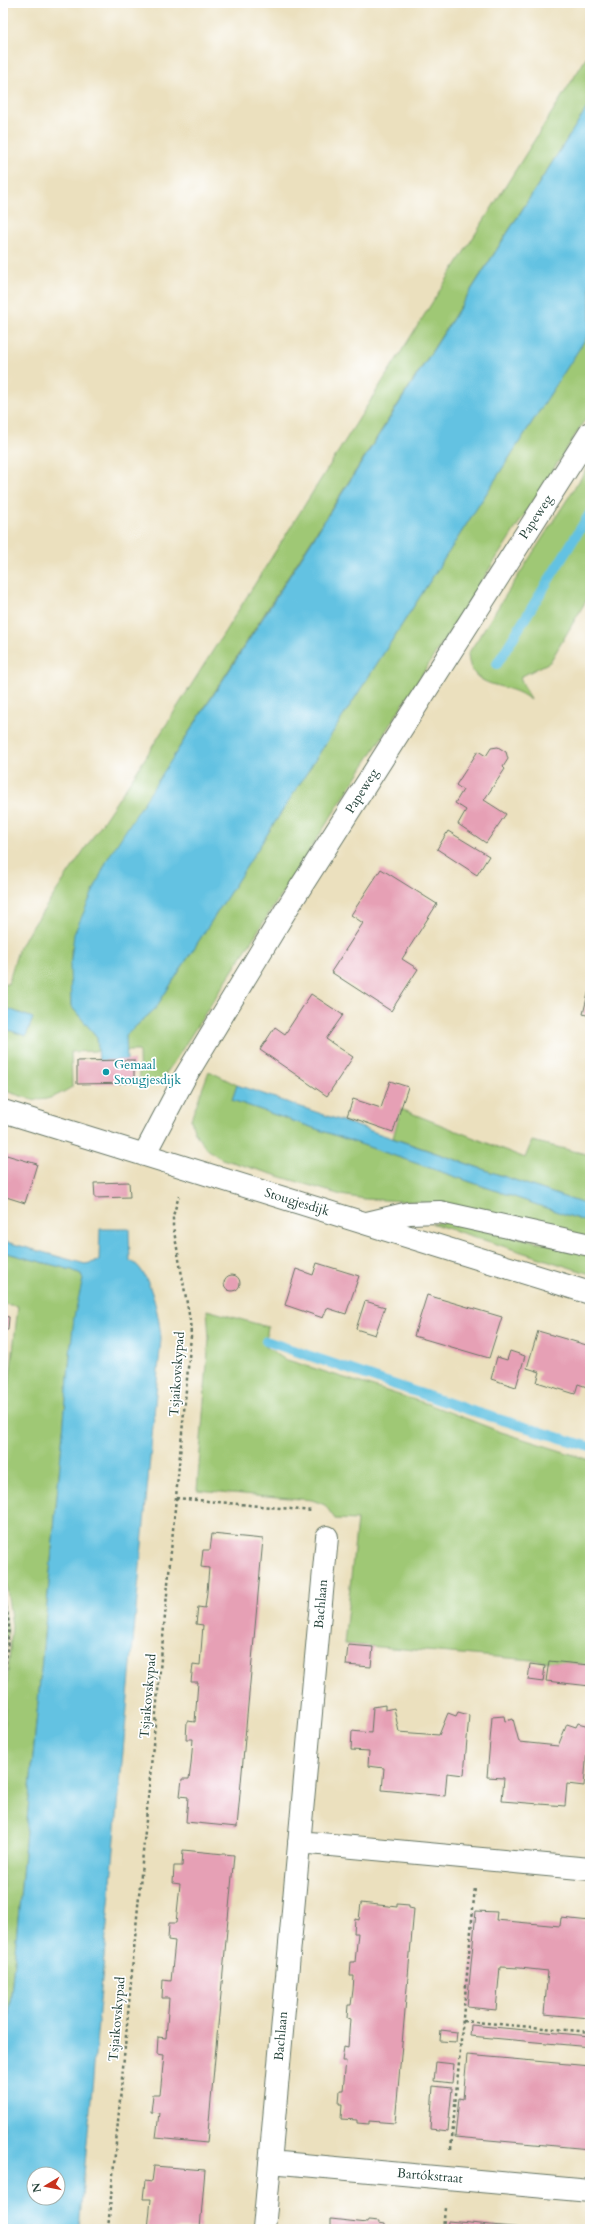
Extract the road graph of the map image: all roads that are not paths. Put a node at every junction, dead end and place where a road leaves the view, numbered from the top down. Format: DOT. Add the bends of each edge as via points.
graph roads {
  1 [pos="590,433"];
  2 [pos="3,1111"];
  3 [pos="144,1155"];
  4 [pos="367,1223"];
  5 [pos="590,1245"];
  6 [pos="590,1293"];
  7 [pos="327,1537"];
  8 [pos="299,1842"];
  9 [pos="590,1869"];
  10 [pos="270,2162"];
  11 [pos="590,2191"];
  12 [pos="264,2229"];
  1 -- 3 [label="street, Papeweg" via="286,910 185,1077"];
  2 -- 3 [label="street, Stougjesdijk"];
  3 -- 4 [label="street, Stougjesdijk"];
  4 -- 5 [label="street" via="409,1213 440,1212"];
  4 -- 6 [label="street, Stougjesdijk"];
  7 -- 8 [label="street, Bachlaan"];
  8 -- 9 [label="street"];
  8 -- 10 [label="street, Bachlaan"];
  10 -- 11 [label="street, Bartókstraat"];
  10 -- 12 [label="street, Bachlaan"];
}
